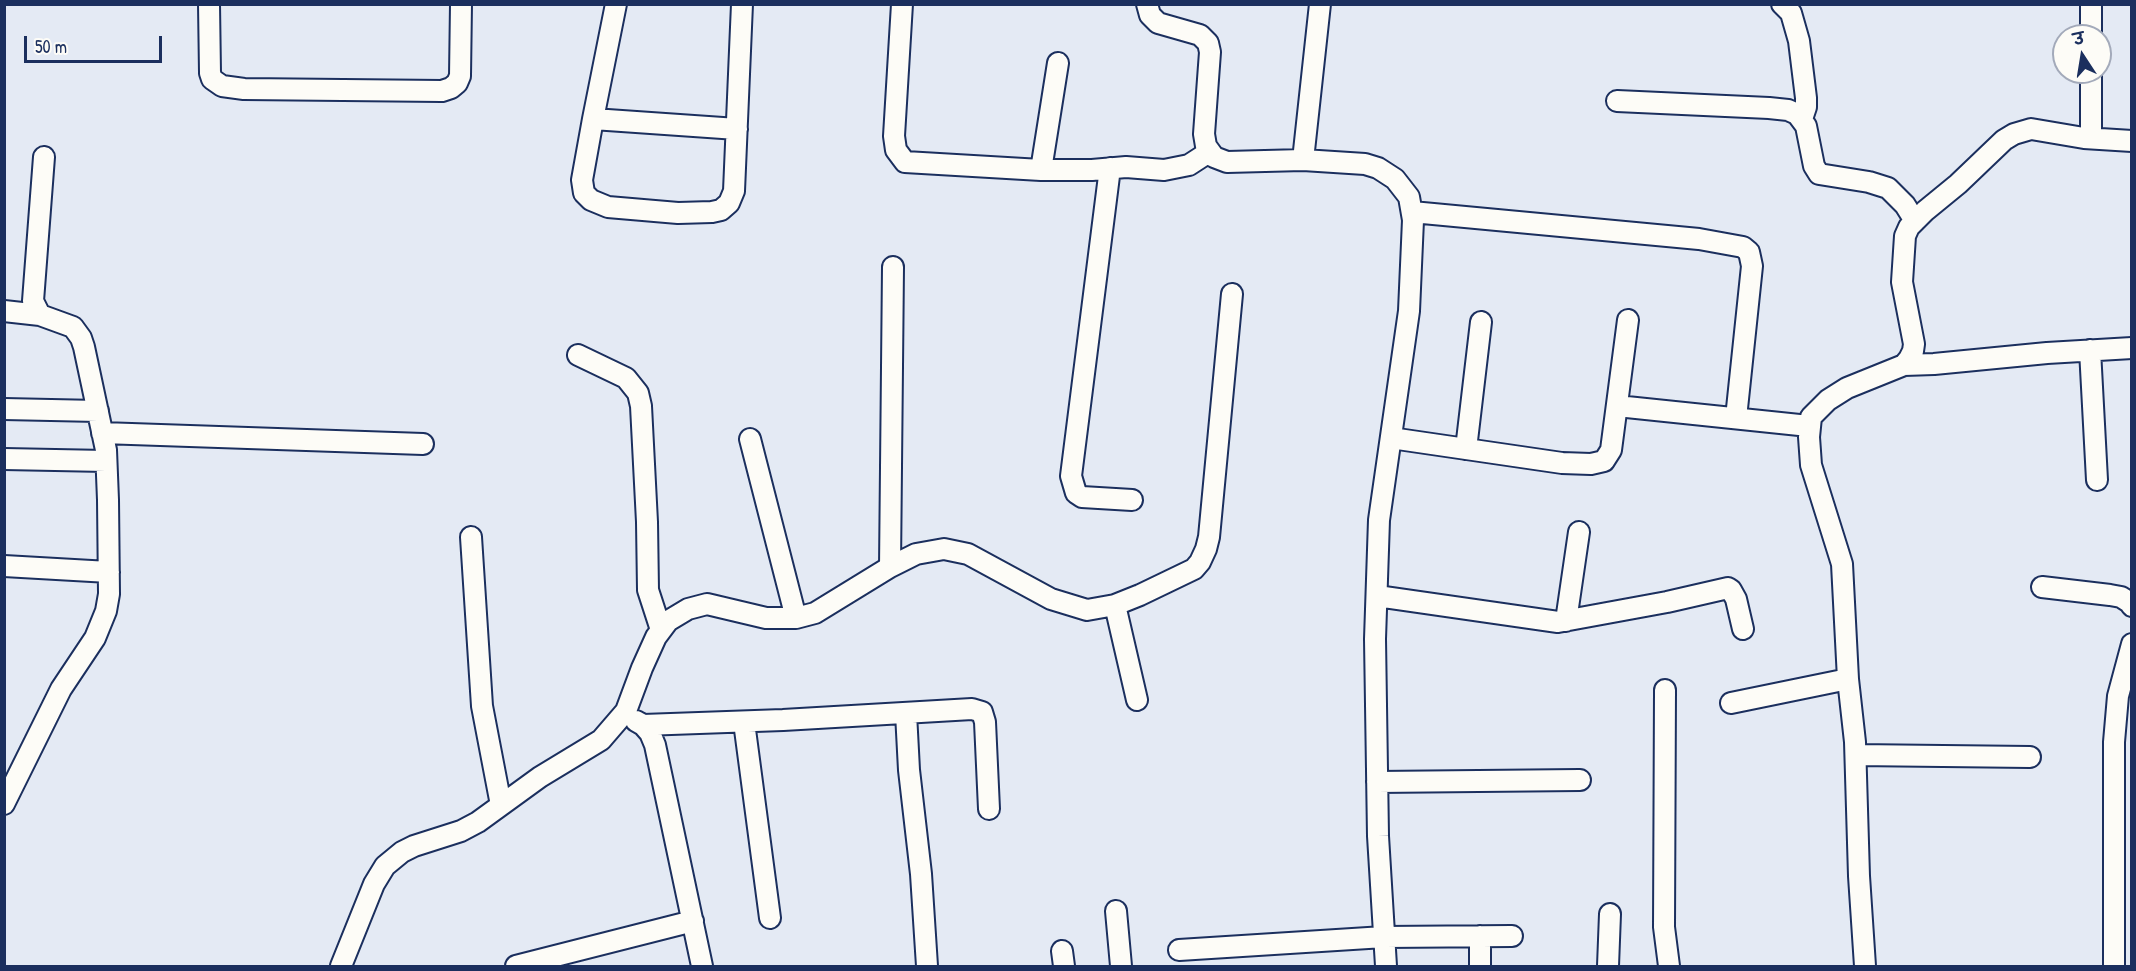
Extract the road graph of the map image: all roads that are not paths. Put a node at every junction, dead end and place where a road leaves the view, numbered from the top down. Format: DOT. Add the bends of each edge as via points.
graph roads {
  1 [pos="209,4"];
  2 [pos="461,4"];
  3 [pos="616,4"];
  4 [pos="742,4"];
  5 [pos="902,4"];
  6 [pos="1147,4"];
  7 [pos="1320,4"];
  8 [pos="1782,4"];
  9 [pos="2091,4"];
  10 [pos="2091,24"];
  11 [pos="1058,63"];
  12 [pos="2091,84"];
  13 [pos="1617,101"];
  14 [pos="592,119"];
  15 [pos="1802,119"];
  16 [pos="737,129"];
  17 [pos="2091,138"];
  18 [pos="2132,141"];
  19 [pos="1209,152"];
  20 [pos="44,157"];
  21 [pos="1303,160"];
  22 [pos="1110,168"];
  23 [pos="1041,170"];
  24 [pos="1412,212"];
  25 [pos="1915,221"];
  26 [pos="893,267"];
  27 [pos="1232,294"];
  28 [pos="4,311"];
  29 [pos="40,315"];
  30 [pos="1628,320"];
  31 [pos="1481,322"];
  32 [pos="2132,348"];
  33 [pos="2090,350"];
  34 [pos="578,355"];
  35 [pos="1904,365"];
  36 [pos="1617,406"];
  37 [pos="4,409"];
  38 [pos="98,411"];
  39 [pos="1736,418"];
  40 [pos="1809,426"];
  41 [pos="102,434"];
  42 [pos="1391,438"];
  43 [pos="750,439"];
  44 [pos="423,444"];
  45 [pos="1466,449"];
  46 [pos="4,459"];
  47 [pos="106,461"];
  48 [pos="2097,480"];
  49 [pos="1132,500"];
  50 [pos="1579,532"];
  51 [pos="471,537"];
  52 [pos="4,566"];
  53 [pos="890,567"];
  54 [pos="110,572"];
  55 [pos="2042,587"];
  56 [pos="1377,597"];
  57 [pos="1115,605"];
  58 [pos="2132,606"];
  59 [pos="796,618"];
  60 [pos="1566,621"];
  61 [pos="1743,629"];
  62 [pos="661,630"];
  63 [pos="2132,644"];
  64 [pos="1848,679"];
  65 [pos="2127,681"];
  66 [pos="1665,690"];
  67 [pos="1137,700"];
  68 [pos="1731,703"];
  69 [pos="906,712"];
  70 [pos="622,716"];
  71 [pos="744,722"];
  72 [pos="643,725"];
  73 [pos="1856,755"];
  74 [pos="2030,757"];
  75 [pos="1580,780"];
  76 [pos="1377,782"];
  77 [pos="4,804"];
  78 [pos="501,805"];
  79 [pos="989,809"];
  80 [pos="1116,911"];
  81 [pos="1610,914"];
  82 [pos="770,918"];
  83 [pos="693,921"];
  84 [pos="1480,936"];
  85 [pos="1512,936"];
  86 [pos="1384,937"];
  87 [pos="1179,950"];
  88 [pos="341,966"];
  89 [pos="516,966"];
  90 [pos="702,966"];
  91 [pos="927,966"];
  92 [pos="1121,966"];
  93 [pos="1386,966"];
  94 [pos="1480,966"];
  95 [pos="1608,966"];
  96 [pos="1669,966"];
  97 [pos="1865,966"];
  98 [pos="2114,966"];
  1 -- 2 [label="street" via="210,73 222,86 442,91 457,83 460,76"];
  3 -- 14 [label="street"];
  4 -- 16 [label="street"];
  5 -- 23 [label="street" via="894,136 900,157 912,163"];
  6 -- 19 [label="street" via="1150,15 1158,22 1200,35 1208,43 1204,141"];
  7 -- 21 [label="street"];
  8 -- 15 [label="street" via="1791,13 1799,41 1806,98"];
  9 -- 10 [label="street"];
  11 -- 23 [label="street"];
  12 -- 17 [label="street"];
  13 -- 15 [label="street" via="1769,108 1788,110"];
  14 -- 16 [label="street"];
  14 -- 16 [label="street" via="582,180 584,193 608,207 678,213 712,212 729,203 734,191"];
  15 -- 25 [label="street" via="1819,174 1888,188"];
  17 -- 18 [label="street"];
  17 -- 25 [label="street" via="2031,129 2014,134"];
  19 -- 21 [label="street" via="1227,162"];
  19 -- 22 [label="street" via="1177,169"];
  20 -- 29 [label="street" via="33,294"];
  21 -- 24 [label="street" via="1378,168 1406,191"];
  22 -- 23 [label="street"];
  22 -- 49 [label="street" via="1071,476 1076,493 1082,497"];
  24 -- 39 [label="street" via="1699,239 1743,247 1749,252 1752,267"];
  24 -- 42 [label="street" via="1409,311"];
  25 -- 35 [label="street" via="1903,242 1902,282 1914,344"];
  26 -- 53 [label="street"];
  27 -- 57 [label="street" via="1206,549 1194,569"];
  28 -- 29 [label="street"];
  29 -- 38 [label="street" via="73,327 81,338"];
  30 -- 36 [label="street"];
  31 -- 45 [label="street"];
  32 -- 33 [label="street"];
  33 -- 35 [label="street"];
  33 -- 48 [label="street"];
  34 -- 62 [label="street" via="626,378 638,393 648,590"];
  35 -- 40 [label="street" via="1827,400 1811,417"];
  36 -- 39 [label="street"];
  36 -- 45 [label="street" via="1611,450 1599,463 1577,465"];
  37 -- 38 [label="street"];
  38 -- 41 [label="street"];
  39 -- 40 [label="street"];
  40 -- 64 [label="street" via="1811,465 1842,564"];
  41 -- 44 [label="street"];
  41 -- 47 [label="street"];
  42 -- 45 [label="street"];
  42 -- 56 [label="street" via="1379,520"];
  43 -- 59 [label="street"];
  46 -- 47 [label="street"];
  47 -- 54 [label="street"];
  50 -- 60 [label="street"];
  51 -- 78 [label="street" via="482,706"];
  52 -- 54 [label="street"];
  53 -- 57 [label="street" via="931,550 958,550 1072,607 1087,610"];
  53 -- 59 [label="street" via="815,613"];
  54 -- 77 [label="street" via="106,611 95,638 61,689"];
  55 -- 58 [label="street" via="2121,597"];
  56 -- 60 [label="street"];
  56 -- 76 [label="street"];
  57 -- 67 [label="street"];
  59 -- 62 [label="street" via="766,618 707,604 677,614"];
  60 -- 61 [label="street" via="1728,588 1736,599"];
  62 -- 70 [label="street"];
  63 -- 65 [label="street"];
  64 -- 68 [label="street"];
  64 -- 73 [label="street"];
  65 -- 98 [label="street" via="2118,696 2115,742"];
  66 -- 96 [label="street" via="1664,927"];
  69 -- 71 [label="street"];
  69 -- 79 [label="street" via="982,712"];
  69 -- 91 [label="street"];
  70 -- 72 [label="street"];
  70 -- 78 [label="street" via="589,749"];
  71 -- 72 [label="street"];
  71 -- 82 [label="street"];
  72 -- 83 [label="street" via="655,745"];
  73 -- 74 [label="street"];
  73 -- 97 [label="street"];
  75 -- 76 [label="street"];
  76 -- 86 [label="street"];
  78 -- 88 [label="street" via="461,831 402,852 385,866"];
  80 -- 92 [label="street"];
  81 -- 95 [label="street"];
  83 -- 89 [label="street"];
  83 -- 90 [label="street"];
  84 -- 85 [label="street"];
  84 -- 86 [label="street"];
  84 -- 94 [label="street"];
  86 -- 87 [label="street"];
  86 -- 93 [label="street"];
}
